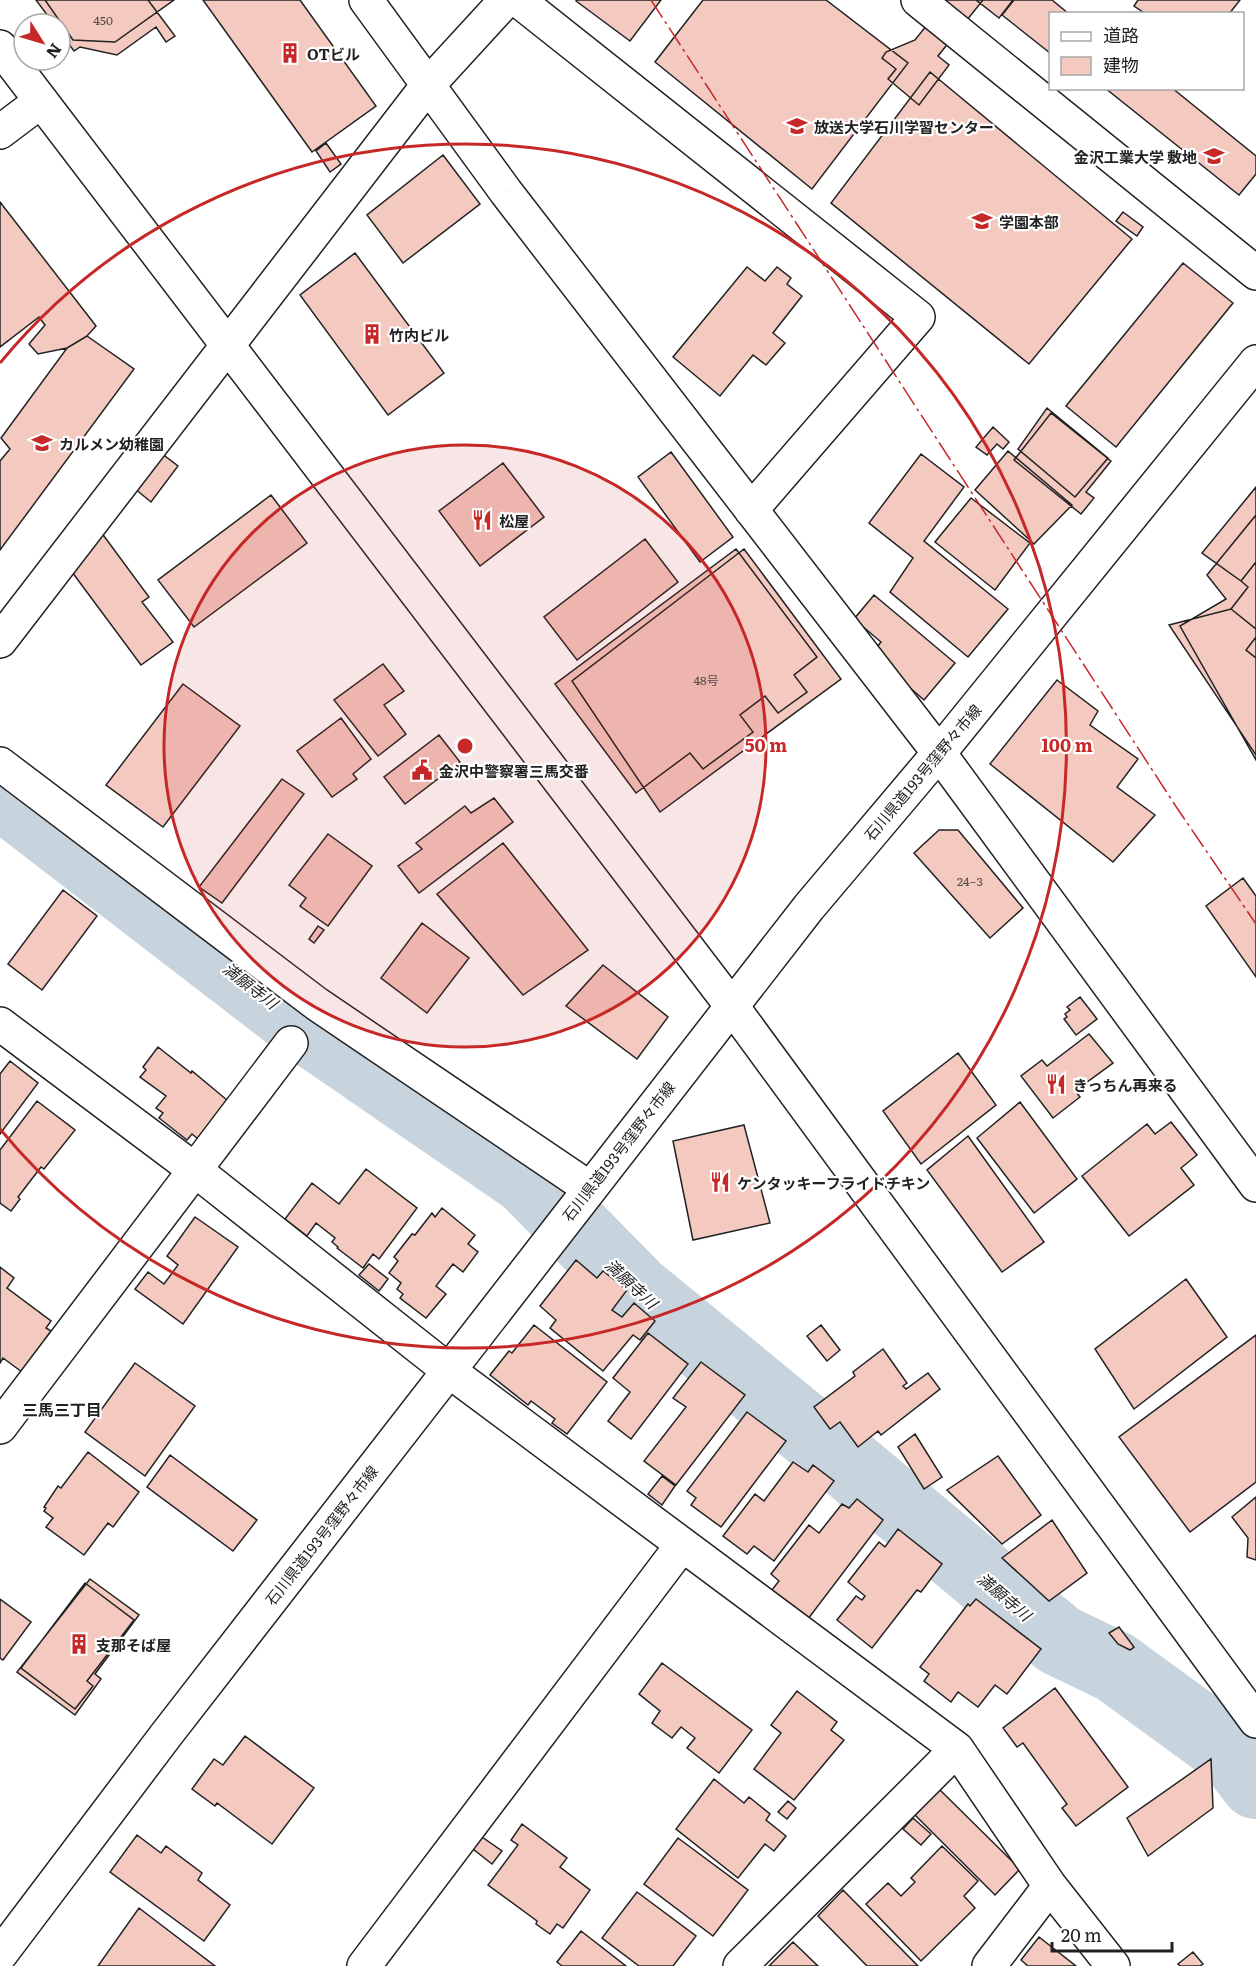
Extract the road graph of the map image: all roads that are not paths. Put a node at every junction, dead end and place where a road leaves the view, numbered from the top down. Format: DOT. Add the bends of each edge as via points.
graph roads {
  1 [pos="366,0"];
  2 [pos="506,0"];
  3 [pos="518,0"];
  4 [pos="918,0"];
  5 [pos="0,47"];
  6 [pos="428,85"];
  7 [pos="41,101"];
  8 [pos="0,132"];
  9 [pos="1256,273"];
  10 [pos="227,345"];
  11 [pos="1256,362"];
  12 [pos="751,510"];
  13 [pos="0,641"];
  14 [pos="939,753"];
  15 [pos="0,764"];
  16 [pos="731,1005"];
  17 [pos="0,1024"];
  18 [pos="291,1043"];
  19 [pos="195,1170"];
  20 [pos="1256,1185"];
  21 [pos="575,1206"];
  22 [pos="448,1370"];
  23 [pos="4,1414"];
  24 [pos="682,1545"];
  25 [pos="1251,1704"];
  26 [pos="957,1749"];
  27 [pos="1050,1886"];
  28 [pos="0,1955"];
  29 [pos="364,1966"];
  30 [pos="740,1966"];
  31 [pos="990,1966"];
  32 [pos="1113,1966"];
  1 -- 6 [label="street"];
  2 -- 6 [label="street"];
  3 -- 12 [label="street" via="918,317"];
  4 -- 9 [label="street"];
  5 -- 7 [label="street"];
  6 -- 10 [label="street"];
  6 -- 12 [label="street"];
  7 -- 8 [label="street"];
  7 -- 10 [label="street"];
  10 -- 13 [label="street"];
  10 -- 16 [label="street"];
  11 -- 14 [label="street, 石川県道193号窪野々市線"];
  12 -- 14 [label="street"];
  14 -- 16 [label="street, 石川県道193号窪野々市線"];
  14 -- 20 [label="street"];
  15 -- 21 [label="street"];
  16 -- 21 [label="street, 石川県道193号窪野々市線"];
  16 -- 25 [label="street"];
  17 -- 19 [label="street"];
  18 -- 19 [label="street"];
  19 -- 22 [label="street"];
  19 -- 23 [label="street"];
  21 -- 22 [label="street, 石川県道193号窪野々市線"];
  22 -- 24 [label="street"];
  22 -- 28 [label="street, 石川県道193号窪野々市線"];
  24 -- 26 [label="street"];
  24 -- 29 [label="street"];
  26 -- 27 [label="street"];
  26 -- 30 [label="street"];
  27 -- 31 [label="street"];
  27 -- 32 [label="street"];
}
